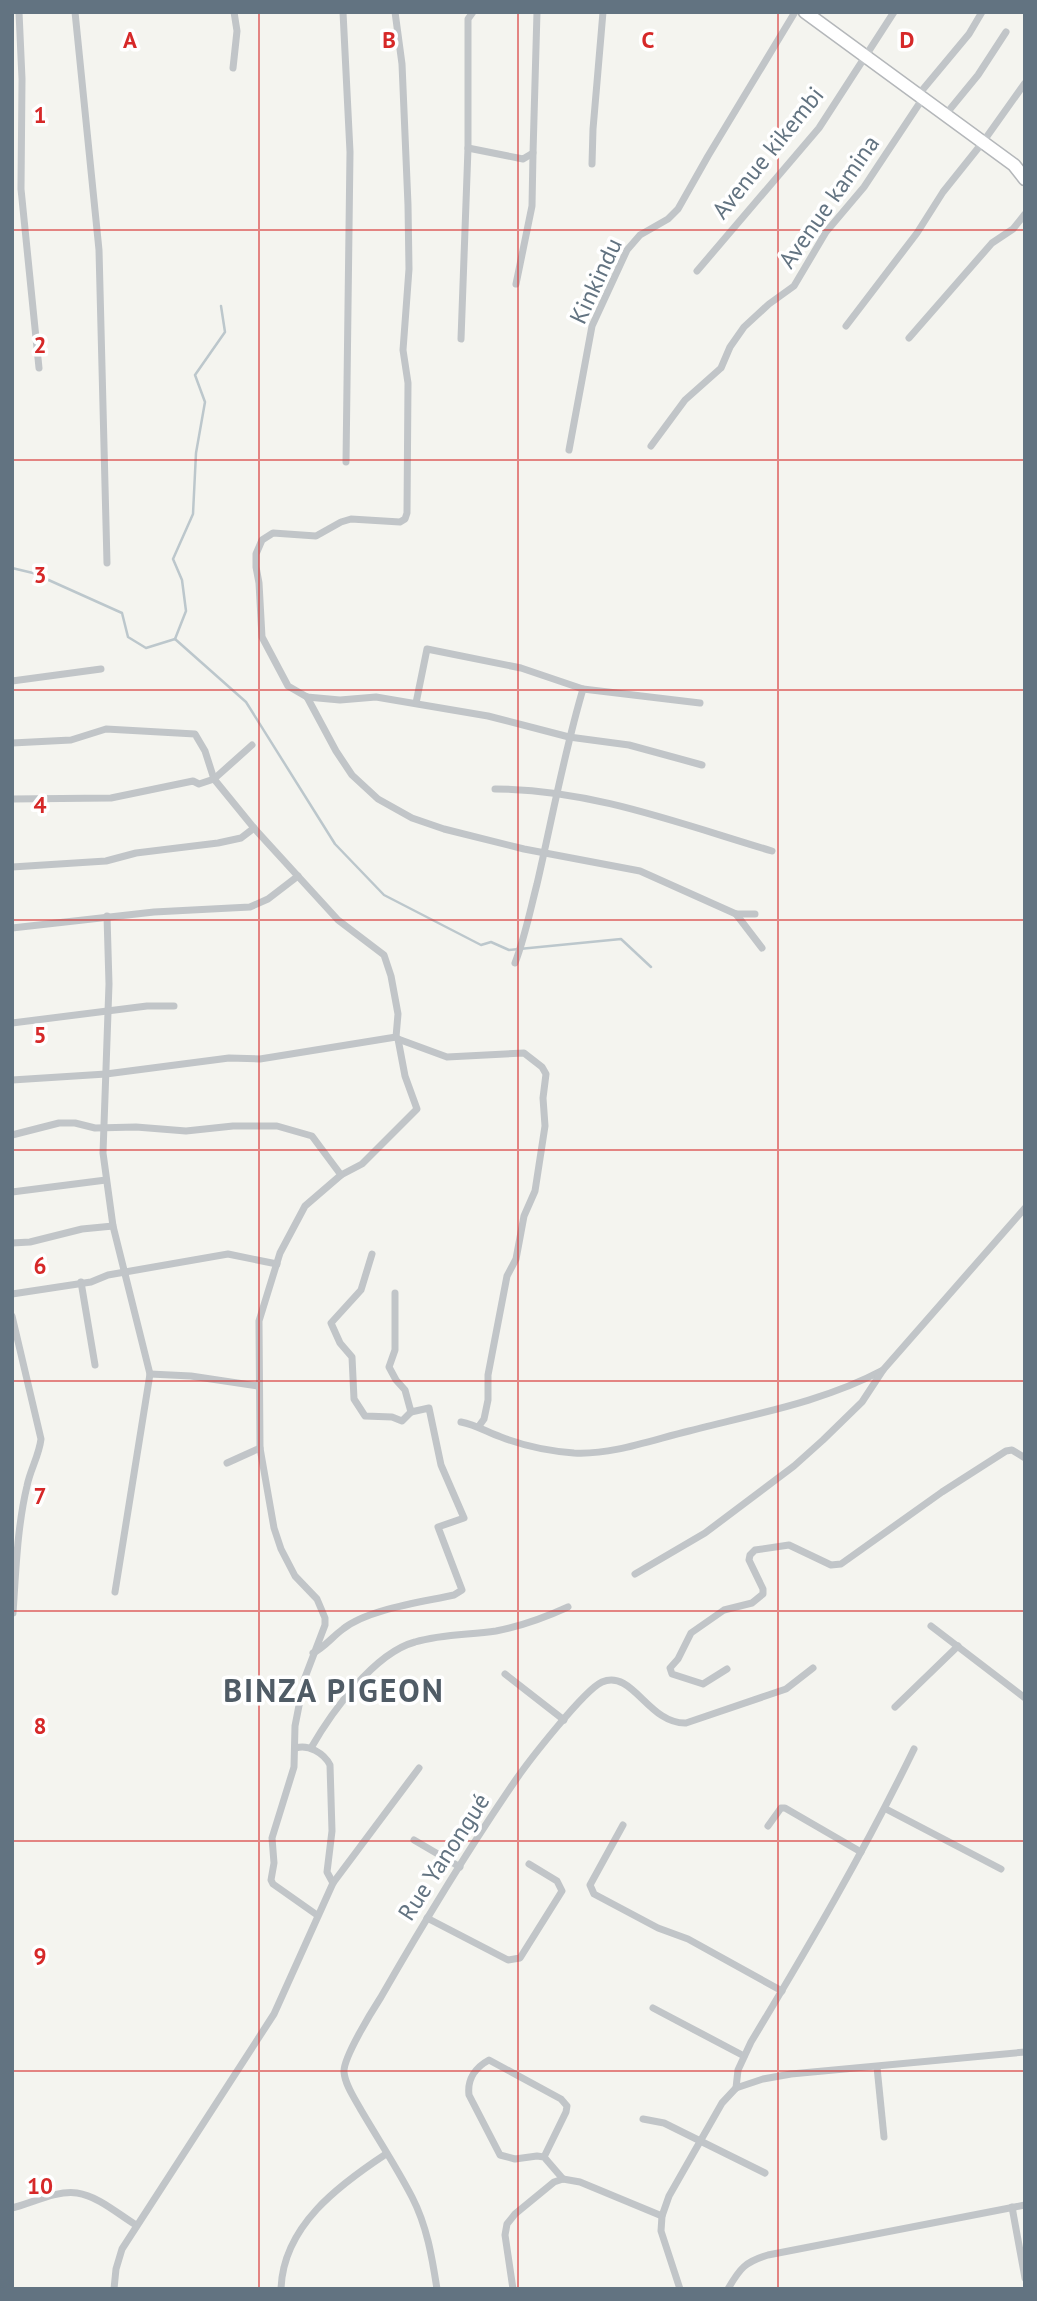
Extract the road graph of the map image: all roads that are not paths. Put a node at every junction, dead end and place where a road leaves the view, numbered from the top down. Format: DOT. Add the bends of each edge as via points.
graph roads {
  1 [pos="19,12"];
  2 [pos="75,12"];
  3 [pos="234,12"];
  4 [pos="343,12"];
  5 [pos="395,12"];
  6 [pos="473,12"];
  7 [pos="537,12"];
  8 [pos="603,12"];
  9 [pos="795,12"];
  10 [pos="805,12"];
  11 [pos="894,12"];
  12 [pos="982,12"];
  13 [pos="1006,32"];
  14 [pos="864,56"];
  15 [pos="233,68"];
  16 [pos="1025,83"];
  17 [pos="921,96"];
  18 [pos="946,114"];
  19 [pos="984,142"];
  20 [pos="468,148"];
  21 [pos="533,153"];
  22 [pos="592,164"];
  23 [pos="1025,179"];
  24 [pos="1025,214"];
  25 [pos="697,271"];
  26 [pos="516,284"];
  27 [pos="846,326"];
  28 [pos="909,338"];
  29 [pos="461,339"];
  30 [pos="39,368"];
  31 [pos="651,446"];
  32 [pos="569,450"];
  33 [pos="346,462"];
  34 [pos="107,563"];
  35 [pos="102,669"];
  36 [pos="12,681"];
  37 [pos="583,689"];
  38 [pos="307,697"];
  39 [pos="416,703"];
  40 [pos="700,703"];
  41 [pos="569,737"];
  42 [pos="12,743"];
  43 [pos="252,745"];
  44 [pos="702,765"];
  45 [pos="214,779"];
  46 [pos="495,789"];
  47 [pos="557,793"];
  48 [pos="12,799"];
  49 [pos="254,828"];
  50 [pos="772,851"];
  51 [pos="544,853"];
  52 [pos="12,867"];
  53 [pos="298,876"];
  54 [pos="736,914"];
  55 [pos="755,914"];
  56 [pos="107,916"];
  57 [pos="12,928"];
  58 [pos="762,948"];
  59 [pos="515,962"];
  60 [pos="174,1006"];
  61 [pos="108,1013"];
  62 [pos="12,1023"];
  63 [pos="397,1038"];
  64 [pos="106,1074"];
  65 [pos="12,1080"];
  66 [pos="104,1128"];
  67 [pos="12,1135"];
  68 [pos="341,1175"];
  69 [pos="106,1180"];
  70 [pos="12,1192"];
  71 [pos="1025,1208"];
  72 [pos="113,1226"];
  73 [pos="12,1243"];
  74 [pos="372,1254"];
  75 [pos="277,1264"];
  76 [pos="123,1273"];
  77 [pos="80,1282"];
  78 [pos="395,1293"];
  79 [pos="12,1294"];
  80 [pos="12,1316"];
  81 [pos="95,1365"];
  82 [pos="883,1370"];
  83 [pos="150,1374"];
  84 [pos="258,1386"];
  85 [pos="411,1412"];
  86 [pos="461,1422"];
  87 [pos="479,1426"];
  88 [pos="260,1448"];
  89 [pos="1025,1458"];
  90 [pos="227,1463"];
  91 [pos="16,1519"];
  92 [pos="635,1574"];
  93 [pos="114,1592"];
  94 [pos="568,1607"];
  95 [pos="13,1613"];
  96 [pos="931,1626"];
  97 [pos="958,1646"];
  98 [pos="312,1654"];
  99 [pos="813,1668"];
  100 [pos="727,1669"];
  101 [pos="505,1674"];
  102 [pos="1025,1698"];
  103 [pos="895,1707"];
  104 [pos="564,1720"];
  105 [pos="296,1748"];
  106 [pos="311,1748"];
  107 [pos="914,1749"];
  108 [pos="419,1768"];
  109 [pos="886,1809"];
  110 [pos="623,1825"];
  111 [pos="768,1826"];
  112 [pos="414,1840"];
  113 [pos="861,1852"];
  114 [pos="529,1864"];
  115 [pos="460,1867"];
  116 [pos="1001,1869"];
  117 [pos="333,1883"];
  118 [pos="317,1915"];
  119 [pos="427,1918"];
  120 [pos="782,1991"];
  121 [pos="653,2008"];
  122 [pos="1025,2052"];
  123 [pos="744,2056"];
  124 [pos="877,2067"];
  125 [pos="736,2088"];
  126 [pos="643,2119"];
  127 [pos="884,2137"];
  128 [pos="701,2139"];
  129 [pos="386,2154"];
  130 [pos="544,2157"];
  131 [pos="765,2173"];
  132 [pos="563,2179"];
  133 [pos="1025,2205"];
  134 [pos="1012,2207"];
  135 [pos="12,2208"];
  136 [pos="662,2216"];
  137 [pos="136,2225"];
  138 [pos="1025,2278"];
  139 [pos="114,2289"];
  140 [pos="281,2289"];
  141 [pos="437,2289"];
  142 [pos="513,2289"];
  143 [pos="680,2289"];
  144 [pos="728,2289"];
  1 -- 30 [label="street" via="21,189"];
  2 -- 34 [label="street" via="99,250"];
  3 -- 15 [label="street"];
  4 -- 33 [label="street" via="350,152"];
  5 -- 38 [label="street" via="408,205 403,350 408,383 407,513 400,522 351,519 316,536 273,533 258,547 262,637 288,686"];
  6 -- 20 [label="street" via="468,19"];
  7 -- 21 [label="street"];
  8 -- 22 [label="street"];
  9 -- 32 [label="street, Kinkindu" via="678,209 640,235 627,250 592,326"];
  10 -- 14 [label="highway"];
  11 -- 14 [label="street, Avenue kikembi"];
  12 -- 17 [label="street, Avenue kamina"];
  13 -- 18 [label="street"];
  14 -- 17 [label="highway"];
  14 -- 25 [label="street, Avenue kikembi" via="819,128"];
  16 -- 19 [label="street"];
  17 -- 18 [label="highway"];
  17 -- 31 [label="street, Avenue kamina" via="794,286 744,327 721,368 685,400"];
  18 -- 19 [label="highway"];
  19 -- 23 [label="highway"];
  19 -- 27 [label="street"];
  20 -- 21 [label="street" via="523,159"];
  20 -- 29 [label="street"];
  21 -- 26 [label="street" via="532,206"];
  24 -- 28 [label="street" via="992,243"];
  35 -- 36 [label="street"];
  37 -- 39 [label="street" via="521,668 428,649"];
  37 -- 40 [label="street"];
  37 -- 41 [label="street"];
  38 -- 39 [label="street" via="376,697"];
  38 -- 51 [label="street" via="335,751 378,799 444,829"];
  39 -- 41 [label="street"];
  41 -- 44 [label="street" via="629,745"];
  41 -- 47 [label="street"];
  42 -- 45 [label="street" via="71,740 106,729 195,734"];
  43 -- 45 [label="street"];
  45 -- 48 [label="street" via="111,798"];
  45 -- 49 [label="street"];
  46 -- 47 [label="street"];
  47 -- 50 [label="street" via="624,807"];
  47 -- 51 [label="street"];
  49 -- 52 [label="street" via="241,838 218,844 106,861"];
  49 -- 53 [label="street"];
  51 -- 54 [label="street" via="640,872"];
  51 -- 59 [label="street"];
  53 -- 56 [label="street" via="250,907"];
  53 -- 63 [label="street" via="338,919 384,955 398,1014"];
  54 -- 55 [label="street"];
  54 -- 58 [label="street"];
  56 -- 57 [label="street"];
  56 -- 61 [label="street"];
  60 -- 61 [label="street"];
  61 -- 62 [label="street"];
  61 -- 64 [label="street"];
  63 -- 64 [label="street" via="261,1059 229,1058"];
  63 -- 68 [label="street" via="417,1110 362,1164"];
  63 -- 87 [label="street" via="447,1057 524,1053 546,1074 545,1126 535,1192 507,1276 488,1375 488,1400"];
  64 -- 65 [label="street"];
  64 -- 66 [label="street"];
  66 -- 67 [label="street" via="59,1123"];
  66 -- 68 [label="street" via="186,1131 277,1126 312,1136"];
  66 -- 69 [label="street"];
  68 -- 75 [label="street" via="305,1206"];
  69 -- 70 [label="street"];
  69 -- 72 [label="street"];
  71 -- 82 [label="street"];
  72 -- 73 [label="street"];
  72 -- 76 [label="street"];
  74 -- 85 [label="street" via="361,1290 331,1324 352,1357 354,1399 365,1416 402,1421"];
  75 -- 76 [label="street" via="228,1254"];
  75 -- 84 [label="street" via="259,1321"];
  76 -- 77 [label="street"];
  76 -- 83 [label="street"];
  77 -- 79 [label="street"];
  77 -- 81 [label="street"];
  78 -- 85 [label="street" via="395,1350 389,1367 405,1390"];
  80 -- 91 [label="street" via="41,1439"];
  82 -- 87 [label="street" via="848,1387 790,1405 607,1451 527,1446"];
  82 -- 92 [label="street" via="862,1402 793,1466 705,1533"];
  83 -- 84 [label="street"];
  83 -- 93 [label="street"];
  84 -- 88 [label="street"];
  85 -- 98 [label="street" via="429,1408 441,1465 464,1518 438,1527 462,1590 363,1619 343,1628"];
  86 -- 87 [label="street"];
  88 -- 90 [label="street"];
  88 -- 98 [label="street" via="281,1549 325,1618"];
  89 -- 100 [label="street" via="1006,1451 841,1564 831,1565 789,1545 755,1550 749,1560 763,1594 752,1603 723,1610 691,1633 670,1668 672,1674 703,1684"];
  91 -- 95 [label="street"];
  94 -- 106 [label="street" via="509,1628 406,1645 348,1693"];
  96 -- 97 [label="street"];
  97 -- 102 [label="street"];
  97 -- 103 [label="street"];
  98 -- 105 [label="street" via="296,1717"];
  99 -- 104 [label="street, Rue Yanongué" via="786,1689 686,1723 654,1712 624,1682 613,1679 595,1686"];
  101 -- 104 [label="street"];
  104 -- 115 [label="street, Rue Yanongué" via="517,1779"];
  105 -- 106 [label="street"];
  105 -- 118 [label="street" via="272,1838 271,1880"];
  106 -- 117 [label="street" via="327,1759 332,1772 327,1872"];
  107 -- 109 [label="street"];
  108 -- 117 [label="street"];
  109 -- 113 [label="street"];
  109 -- 116 [label="street"];
  110 -- 120 [label="street" via="590,1885 594,1894"];
  111 -- 113 [label="street" via="785,1808"];
  112 -- 115 [label="street"];
  113 -- 120 [label="street"];
  114 -- 119 [label="street" via="557,1881 562,1891 520,1958 508,1960"];
  115 -- 119 [label="street, Rue Yanongué"];
  117 -- 118 [label="street"];
  118 -- 137 [label="street" via="274,2014"];
  119 -- 129 [label="street, Rue Yanongué" via="344,2064 346,2082"];
  120 -- 123 [label="street"];
  121 -- 123 [label="street"];
  122 -- 124 [label="street"];
  123 -- 125 [label="street"];
  124 -- 125 [label="street" via="792,2074"];
  124 -- 127 [label="street"];
  125 -- 128 [label="street"];
  126 -- 128 [label="street"];
  128 -- 131 [label="street"];
  128 -- 136 [label="street" via="668,2196"];
  129 -- 140 [label="street" via="343,2183 302,2228 287,2257"];
  129 -- 141 [label="street, Rue Yanongué" via="413,2198 429,2243"];
  130 -- 130 [label="street" via="500,2155 469,2095 468,2084 479,2066 489,2060 567,2106"];
  130 -- 132 [label="street"];
  132 -- 136 [label="street"];
  132 -- 142 [label="street" via="548,2186 507,2224"];
  133 -- 134 [label="street"];
  134 -- 138 [label="street"];
  134 -- 144 [label="street" via="768,2255 744,2265"];
  135 -- 137 [label="street" via="77,2193"];
  136 -- 143 [label="street" via="664,2245"];
  137 -- 139 [label="street" via="122,2249"];
}
